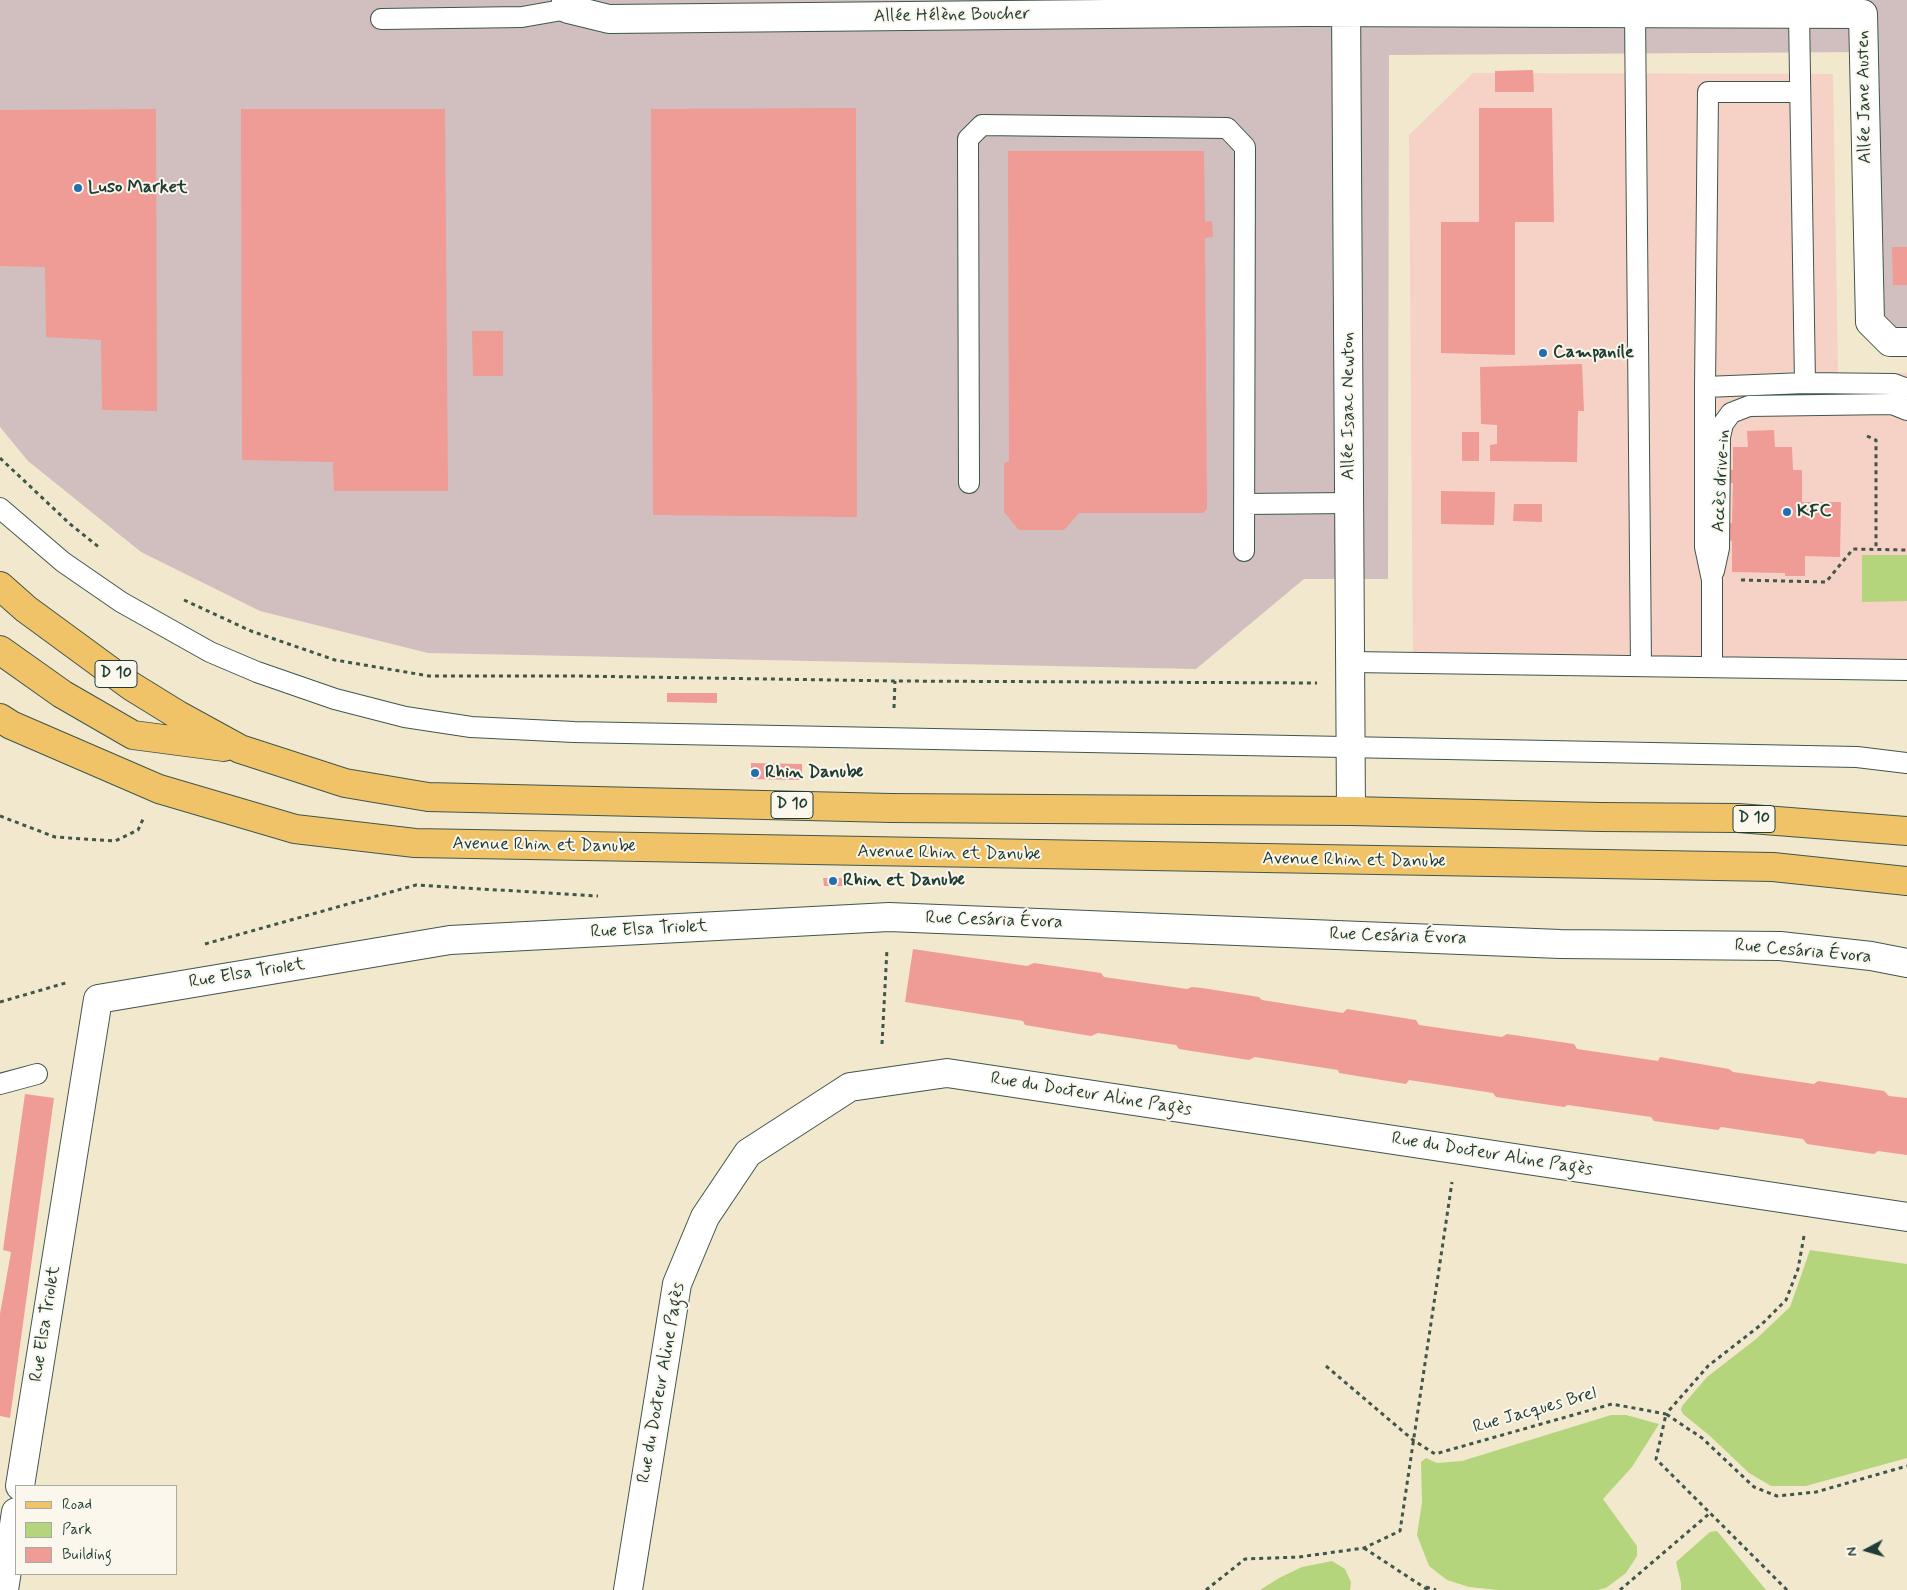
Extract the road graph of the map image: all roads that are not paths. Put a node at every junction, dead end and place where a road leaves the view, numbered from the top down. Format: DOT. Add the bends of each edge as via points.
graph roads {
  1 [pos="567,4"];
  2 [pos="1346,6"];
  3 [pos="1190,7"];
  4 [pos="1863,7"];
  5 [pos="982,8"];
  6 [pos="1635,13"];
  7 [pos="1798,14"];
  8 [pos="382,19"];
  9 [pos="1800,92"];
  10 [pos="1907,342"];
  11 [pos="1805,383"];
  12 [pos="1705,387"];
  13 [pos="1907,389"];
  14 [pos="1907,410"];
  15 [pos="969,483"];
  16 [pos="1349,503"];
  17 [pos="1244,504"];
  18 [pos="0,508"];
  19 [pos="1244,551"];
  20 [pos="1712,580"];
  21 [pos="0,586"];
  22 [pos="0,650"];
  23 [pos="1351,662"];
  24 [pos="1641,666"];
  25 [pos="1712,667"];
  26 [pos="1907,670"];
  27 [pos="5,721"];
  28 [pos="1351,747"];
  29 [pos="240,749"];
  30 [pos="1907,763"];
  31 [pos="1351,811"];
  32 [pos="1907,831"];
  33 [pos="1907,881"];
  34 [pos="888,917"];
  35 [pos="1907,963"];
  36 [pos="37,1074"];
  37 [pos="0,1084"];
  38 [pos="1907,1217"];
  39 [pos="20,1485"];
  40 [pos="15,1518"];
  41 [pos="4,1590"];
  42 [pos="628,1590"];
  1 -- 5 [label="street, Allée Hélène Boucher" via="609,19"];
  1 -- 8 [label="lane" via="522,17"];
  2 -- 3 [label="street, Allée Hélène Boucher"];
  2 -- 6 [label="street, Allée Jane Austen"];
  2 -- 16 [label="street, Allée Isaac Newton"];
  3 -- 5 [label="street, Allée Hélène Boucher"];
  4 -- 7 [label="street, Allée Jane Austen"];
  4 -- 10 [label="street, Allée Jane Austen" via="1870,322 1890,342"];
  6 -- 7 [label="street, Allée Jane Austen"];
  6 -- 24 [label="lane"];
  7 -- 9 [label="lane"];
  9 -- 11 [label="lane"];
  9 -- 12 [label="lane" via="1708,92"];
  11 -- 12 [label="lane"];
  11 -- 13 [label="lane" via="1894,384"];
  12 -- 20 [label="lane" via="1705,548"];
  14 -- 20 [label="lane, Accès drive-in" via="1892,404 1749,406 1731,413 1723,424 1720,437 1719,548"];
  15 -- 17 [label="lane" via="968,139 982,125 1227,128 1245,147"];
  16 -- 17 [label="lane"];
  16 -- 23 [label="street, Allée Isaac Newton"];
  17 -- 19 [label="lane"];
  18 -- 28 [label="lane" via="36,540 120,602 194,643 300,688 405,717 471,727 574,732"];
  20 -- 25 [label="lane"];
  21 -- 29 [label="main road, D 10" via="26,609 131,686"];
  22 -- 29 [label="main road" via="62,694 133,735"];
  23 -- 24 [label="lane"];
  23 -- 28 [label="street, Allée Isaac Newton"];
  24 -- 25 [label="lane"];
  25 -- 26 [label="lane"];
  27 -- 33 [label="main road, Avenue Rhin et Danube" via="159,789 295,829 415,843 1773,867"];
  28 -- 30 [label="lane" via="1857,757"];
  28 -- 31 [label="street, Allée Isaac Newton"];
  29 -- 31 [label="main road, D 10" via="345,783 428,797 891,808"];
  31 -- 32 [label="main road, D 10" via="1738,818"];
  34 -- 35 [label="street, Rue Cesária Évora" via="1560,944 1780,946"];
  34 -- 39 [label="street, Rue Elsa Triolet" via="450,940 98,999"];
  36 -- 37 [label="lane"];
  38 -- 42 [label="street, Rue du Docteur Aline Pagès" via="947,1073 850,1087 748,1153 705,1217 677,1284"];
  40 -- 41 [label="street"];
}
